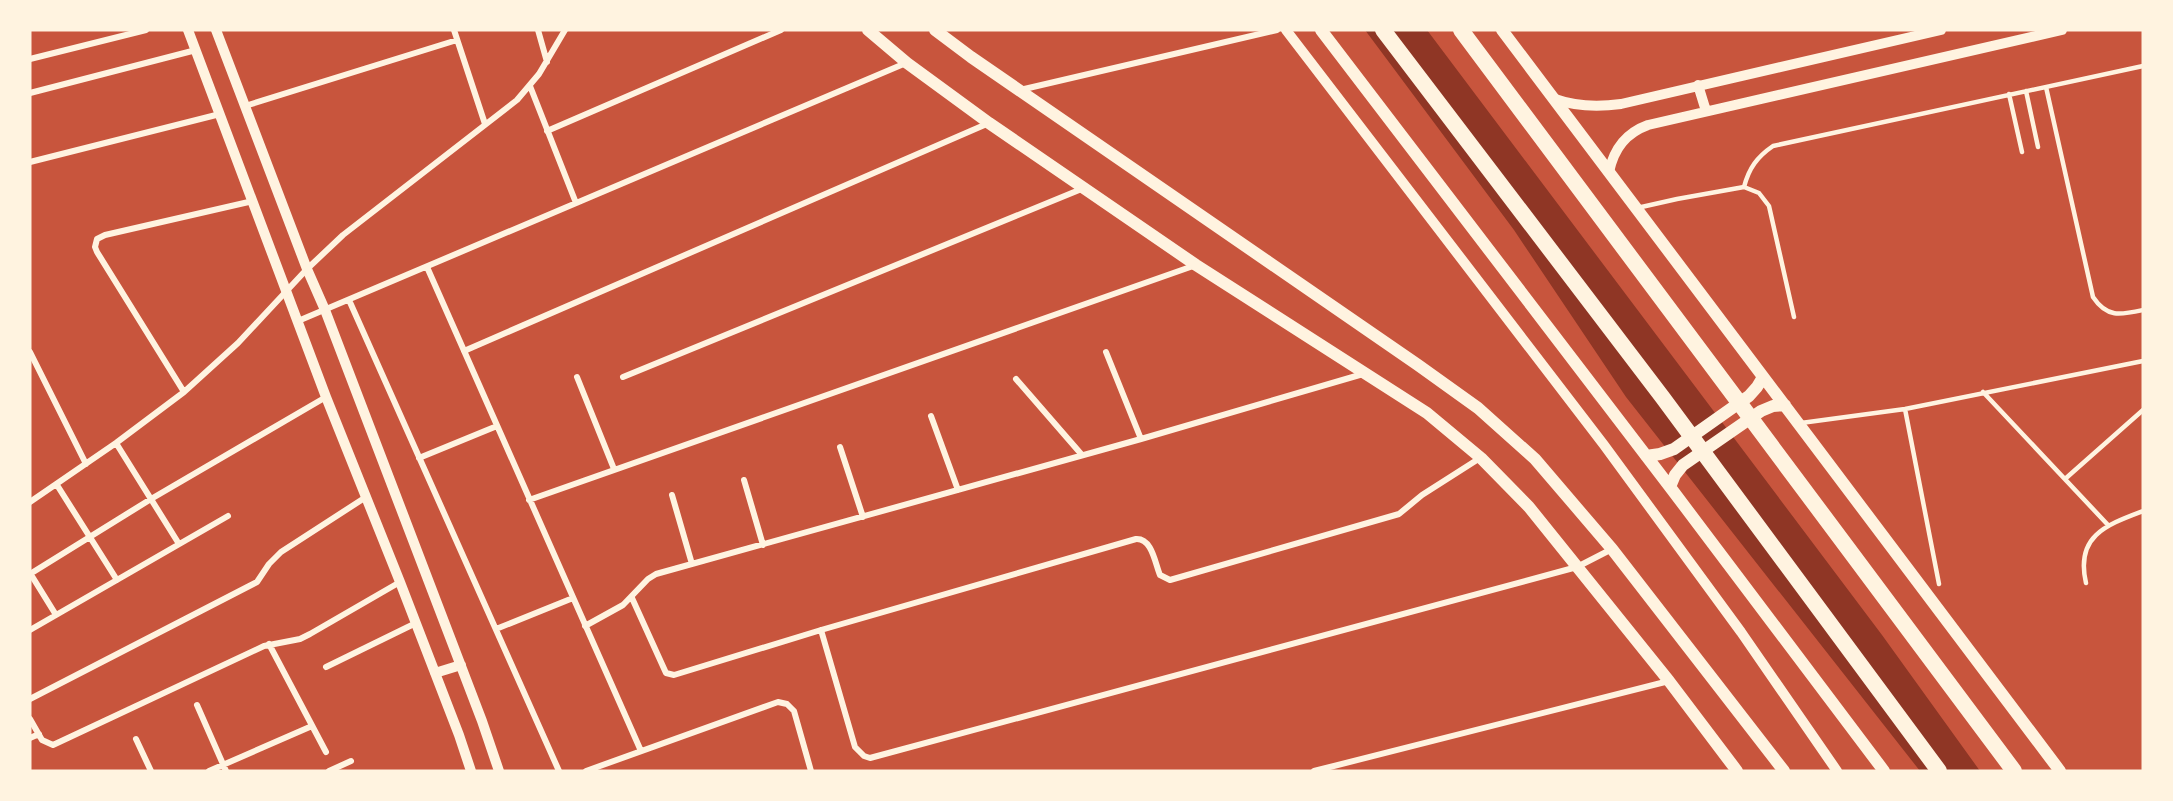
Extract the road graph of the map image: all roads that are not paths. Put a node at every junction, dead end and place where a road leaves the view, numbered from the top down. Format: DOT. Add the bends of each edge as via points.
graph roads {
  1 [pos="146,30"];
  2 [pos="188,30"];
  3 [pos="216,30"];
  4 [pos="454,30"];
  5 [pos="538,30"];
  6 [pos="565,30"];
  7 [pos="781,30"];
  8 [pos="868,30"];
  9 [pos="935,30"];
  10 [pos="1277,30"];
  11 [pos="1286,30"];
  12 [pos="1321,30"];
  13 [pos="1383,30"];
  14 [pos="1461,30"];
  15 [pos="1502,30"];
  16 [pos="1941,30"];
  17 [pos="2062,30"];
  18 [pos="457,40"];
  19 [pos="196,50"];
  20 [pos="30,59"];
  21 [pos="547,62"];
  22 [pos="907,63"];
  23 [pos="2143,66"];
  24 [pos="1698,85"];
  25 [pos="530,86"];
  26 [pos="2046,87"];
  27 [pos="1019,90"];
  28 [pos="2026,91"];
  29 [pos="30,93"];
  30 [pos="2009,94"];
  31 [pos="1555,99"];
  32 [pos="245,106"];
  33 [pos="1706,111"];
  34 [pos="220,114"];
  35 [pos="989,123"];
  36 [pos="485,124"];
  37 [pos="547,131"];
  38 [pos="2038,147"];
  39 [pos="2022,152"];
  40 [pos="30,162"];
  41 [pos="1610,172"];
  42 [pos="1744,187"];
  43 [pos="1084,188"];
  44 [pos="253,201"];
  45 [pos="576,204"];
  46 [pos="1637,208"];
  47 [pos="1196,265"];
  48 [pos="427,267"];
  49 [pos="306,269"];
  50 [pos="287,290"];
  51 [pos="349,300"];
  52 [pos="325,310"];
  53 [pos="2143,310"];
  54 [pos="1794,317"];
  55 [pos="298,321"];
  56 [pos="464,351"];
  57 [pos="30,352"];
  58 [pos="1106,352"];
  59 [pos="2143,361"];
  60 [pos="1367,373"];
  61 [pos="577,377"];
  62 [pos="623,377"];
  63 [pos="1763,377"];
  64 [pos="1016,379"];
  65 [pos="184,392"];
  66 [pos="1983,392"];
  67 [pos="326,397"];
  68 [pos="1785,405"];
  69 [pos="1905,408"];
  70 [pos="2143,410"];
  71 [pos="931,416"];
  72 [pos="1798,423"];
  73 [pos="497,426"];
  74 [pos="1141,439"];
  75 [pos="116,443"];
  76 [pos="840,447"];
  77 [pos="1082,455"];
  78 [pos="1646,456"];
  79 [pos="419,458"];
  80 [pos="1481,458"];
  81 [pos="86,464"];
  82 [pos="614,469"];
  83 [pos="2065,479"];
  84 [pos="744,480"];
  85 [pos="57,485"];
  86 [pos="1670,487"];
  87 [pos="958,490"];
  88 [pos="672,495"];
  89 [pos="366,497"];
  90 [pos="151,499"];
  91 [pos="529,500"];
  92 [pos="30,502"];
  93 [pos="2143,511"];
  94 [pos="228,516"];
  95 [pos="863,517"];
  96 [pos="2108,525"];
  97 [pos="91,538"];
  98 [pos="179,544"];
  99 [pos="763,545"];
  100 [pos="1612,549"];
  101 [pos="692,564"];
  102 [pos="1577,567"];
  103 [pos="30,573"];
  104 [pos="117,580"];
  105 [pos="400,582"];
  106 [pos="2086,583"];
  107 [pos="1939,584"];
  108 [pos="573,598"];
  109 [pos="632,598"];
  110 [pos="56,615"];
  111 [pos="416,623"];
  112 [pos="585,626"];
  113 [pos="496,629"];
  114 [pos="30,630"];
  115 [pos="820,630"];
  116 [pos="269,644"];
  117 [pos="460,665"];
  118 [pos="326,668"];
  119 [pos="435,673"];
  120 [pos="1669,681"];
  121 [pos="30,699"];
  122 [pos="197,705"];
  123 [pos="30,719"];
  124 [pos="312,726"];
  125 [pos="39,734"];
  126 [pos="30,738"];
  127 [pos="136,739"];
  128 [pos="640,751"];
  129 [pos="326,752"];
  130 [pos="351,761"];
  131 [pos="225,768"];
  132 [pos="1878,769"];
  133 [pos="151,771"];
  134 [pos="209,771"];
  135 [pos="329,771"];
  136 [pos="471,771"];
  137 [pos="499,771"];
  138 [pos="559,771"];
  139 [pos="586,771"];
  140 [pos="811,771"];
  141 [pos="1314,771"];
  142 [pos="1737,771"];
  143 [pos="1784,771"];
  144 [pos="1837,771"];
  145 [pos="1939,771"];
  146 [pos="2014,771"];
  147 [pos="2060,771"];
  1 -- 20 [label="street"];
  2 -- 19 [label="street"];
  3 -- 32 [label="street"];
  4 -- 18 [label="street"];
  5 -- 21 [label="street"];
  6 -- 21 [label="street"];
  7 -- 37 [label="street"];
  8 -- 22 [label="main road"];
  9 -- 27 [label="main road"];
  10 -- 27 [label="street"];
  11 -- 144 [label="street" via="1604,445"];
  12 -- 78 [label="main road"];
  13 -- 145 [label="highway" via="1663,398"];
  14 -- 146 [label="highway"];
  15 -- 31 [label="main road"];
  16 -- 24 [label="street"];
  17 -- 33 [label="street"];
  18 -- 32 [label="street"];
  18 -- 36 [label="street"];
  19 -- 29 [label="street"];
  19 -- 34 [label="street"];
  21 -- 25 [label="street"];
  22 -- 35 [label="main road"];
  22 -- 45 [label="street"];
  23 -- 26 [label="lane"];
  24 -- 31 [label="street" via="1621,104 1576,105"];
  24 -- 33 [label="street"];
  25 -- 36 [label="street"];
  25 -- 37 [label="street"];
  26 -- 28 [label="lane"];
  26 -- 53 [label="lane" via="2093,297 2100,308 2113,314"];
  27 -- 100 [label="main road" via="1478,408 1535,459"];
  28 -- 30 [label="lane"];
  28 -- 38 [label="lane"];
  30 -- 39 [label="lane"];
  30 -- 42 [label="lane" via="1773,146 1749,170"];
  31 -- 41 [label="main road"];
  32 -- 49 [label="street"];
  33 -- 41 [label="street" via="1638,129 1622,142 1611,161"];
  34 -- 40 [label="street"];
  34 -- 44 [label="street"];
  35 -- 43 [label="main road"];
  35 -- 56 [label="street"];
  36 -- 49 [label="street" via="343,235"];
  37 -- 45 [label="street"];
  41 -- 46 [label="main road"];
  42 -- 46 [label="lane"];
  42 -- 54 [label="lane" via="1759,194 1769,206"];
  43 -- 47 [label="main road"];
  43 -- 62 [label="street"];
  44 -- 50 [label="street"];
  44 -- 65 [label="street" via="105,236 95,243"];
  45 -- 48 [label="street"];
  46 -- 63 [label="main road"];
  47 -- 60 [label="main road"];
  47 -- 82 [label="street"];
  48 -- 51 [label="street"];
  48 -- 56 [label="street"];
  49 -- 50 [label="street"];
  49 -- 52 [label="street"];
  50 -- 55 [label="street"];
  50 -- 65 [label="street" via="238,344"];
  51 -- 52 [label="street"];
  51 -- 79 [label="street"];
  52 -- 55 [label="street"];
  52 -- 117 [label="street"];
  55 -- 67 [label="street"];
  56 -- 73 [label="street"];
  57 -- 81 [label="street"];
  58 -- 74 [label="street"];
  59 -- 66 [label="lane"];
  60 -- 74 [label="street"];
  60 -- 80 [label="main road" via="1427,413"];
  61 -- 82 [label="street"];
  63 -- 68 [label="main road"];
  63 -- 78 [label="main road" via="1754,392 1674,449"];
  64 -- 77 [label="street"];
  65 -- 75 [label="street"];
  66 -- 69 [label="lane"];
  66 -- 83 [label="lane"];
  67 -- 89 [label="street"];
  67 -- 90 [label="street"];
  68 -- 72 [label="main road"];
  68 -- 86 [label="main road" via="1761,411 1683,465"];
  69 -- 72 [label="lane"];
  69 -- 107 [label="lane"];
  70 -- 83 [label="lane"];
  71 -- 87 [label="street"];
  72 -- 147 [label="main road"];
  73 -- 79 [label="street"];
  73 -- 91 [label="street"];
  74 -- 77 [label="street"];
  75 -- 81 [label="street"];
  75 -- 90 [label="street"];
  76 -- 95 [label="street"];
  77 -- 87 [label="street"];
  78 -- 86 [label="main road"];
  79 -- 113 [label="street"];
  80 -- 102 [label="main road" via="1529,507"];
  80 -- 115 [label="street" via="1399,514 1170,580 1160,575 1147,542 1136,539"];
  81 -- 85 [label="street"];
  82 -- 91 [label="street"];
  83 -- 96 [label="lane"];
  84 -- 99 [label="street"];
  85 -- 92 [label="street"];
  85 -- 97 [label="street"];
  86 -- 132 [label="main road"];
  87 -- 95 [label="street"];
  88 -- 101 [label="street"];
  89 -- 105 [label="street"];
  89 -- 121 [label="street" via="281,552 252,585"];
  90 -- 97 [label="street"];
  90 -- 98 [label="street"];
  91 -- 108 [label="street"];
  93 -- 96 [label="lane"];
  94 -- 98 [label="street"];
  95 -- 99 [label="street"];
  96 -- 106 [label="lane" via="2097,533 2084,556"];
  97 -- 103 [label="street"];
  97 -- 104 [label="street"];
  98 -- 104 [label="street"];
  99 -- 101 [label="street"];
  100 -- 102 [label="street"];
  100 -- 143 [label="main road"];
  101 -- 109 [label="street" via="656,574"];
  102 -- 115 [label="street" via="870,758 855,747"];
  102 -- 120 [label="main road"];
  103 -- 110 [label="street"];
  104 -- 110 [label="street"];
  105 -- 111 [label="street"];
  105 -- 116 [label="street" via="310,634"];
  108 -- 112 [label="street"];
  108 -- 113 [label="street"];
  109 -- 112 [label="street"];
  109 -- 115 [label="street" via="666,673 671,675"];
  110 -- 114 [label="street"];
  111 -- 118 [label="street"];
  111 -- 119 [label="street"];
  112 -- 128 [label="street"];
  113 -- 138 [label="street"];
  116 -- 124 [label="street"];
  116 -- 125 [label="street" via="53,744 47,744"];
  117 -- 119 [label="street"];
  117 -- 137 [label="street"];
  119 -- 136 [label="street"];
  120 -- 141 [label="street"];
  120 -- 142 [label="main road"];
  122 -- 131 [label="street"];
  123 -- 125 [label="street"];
  124 -- 129 [label="street"];
  124 -- 131 [label="street"];
  125 -- 126 [label="street"];
  127 -- 133 [label="street"];
  128 -- 139 [label="street"];
  128 -- 140 [label="street" via="778,702 788,704 794,711"];
  130 -- 135 [label="street"];
  131 -- 134 [label="street"];
}
